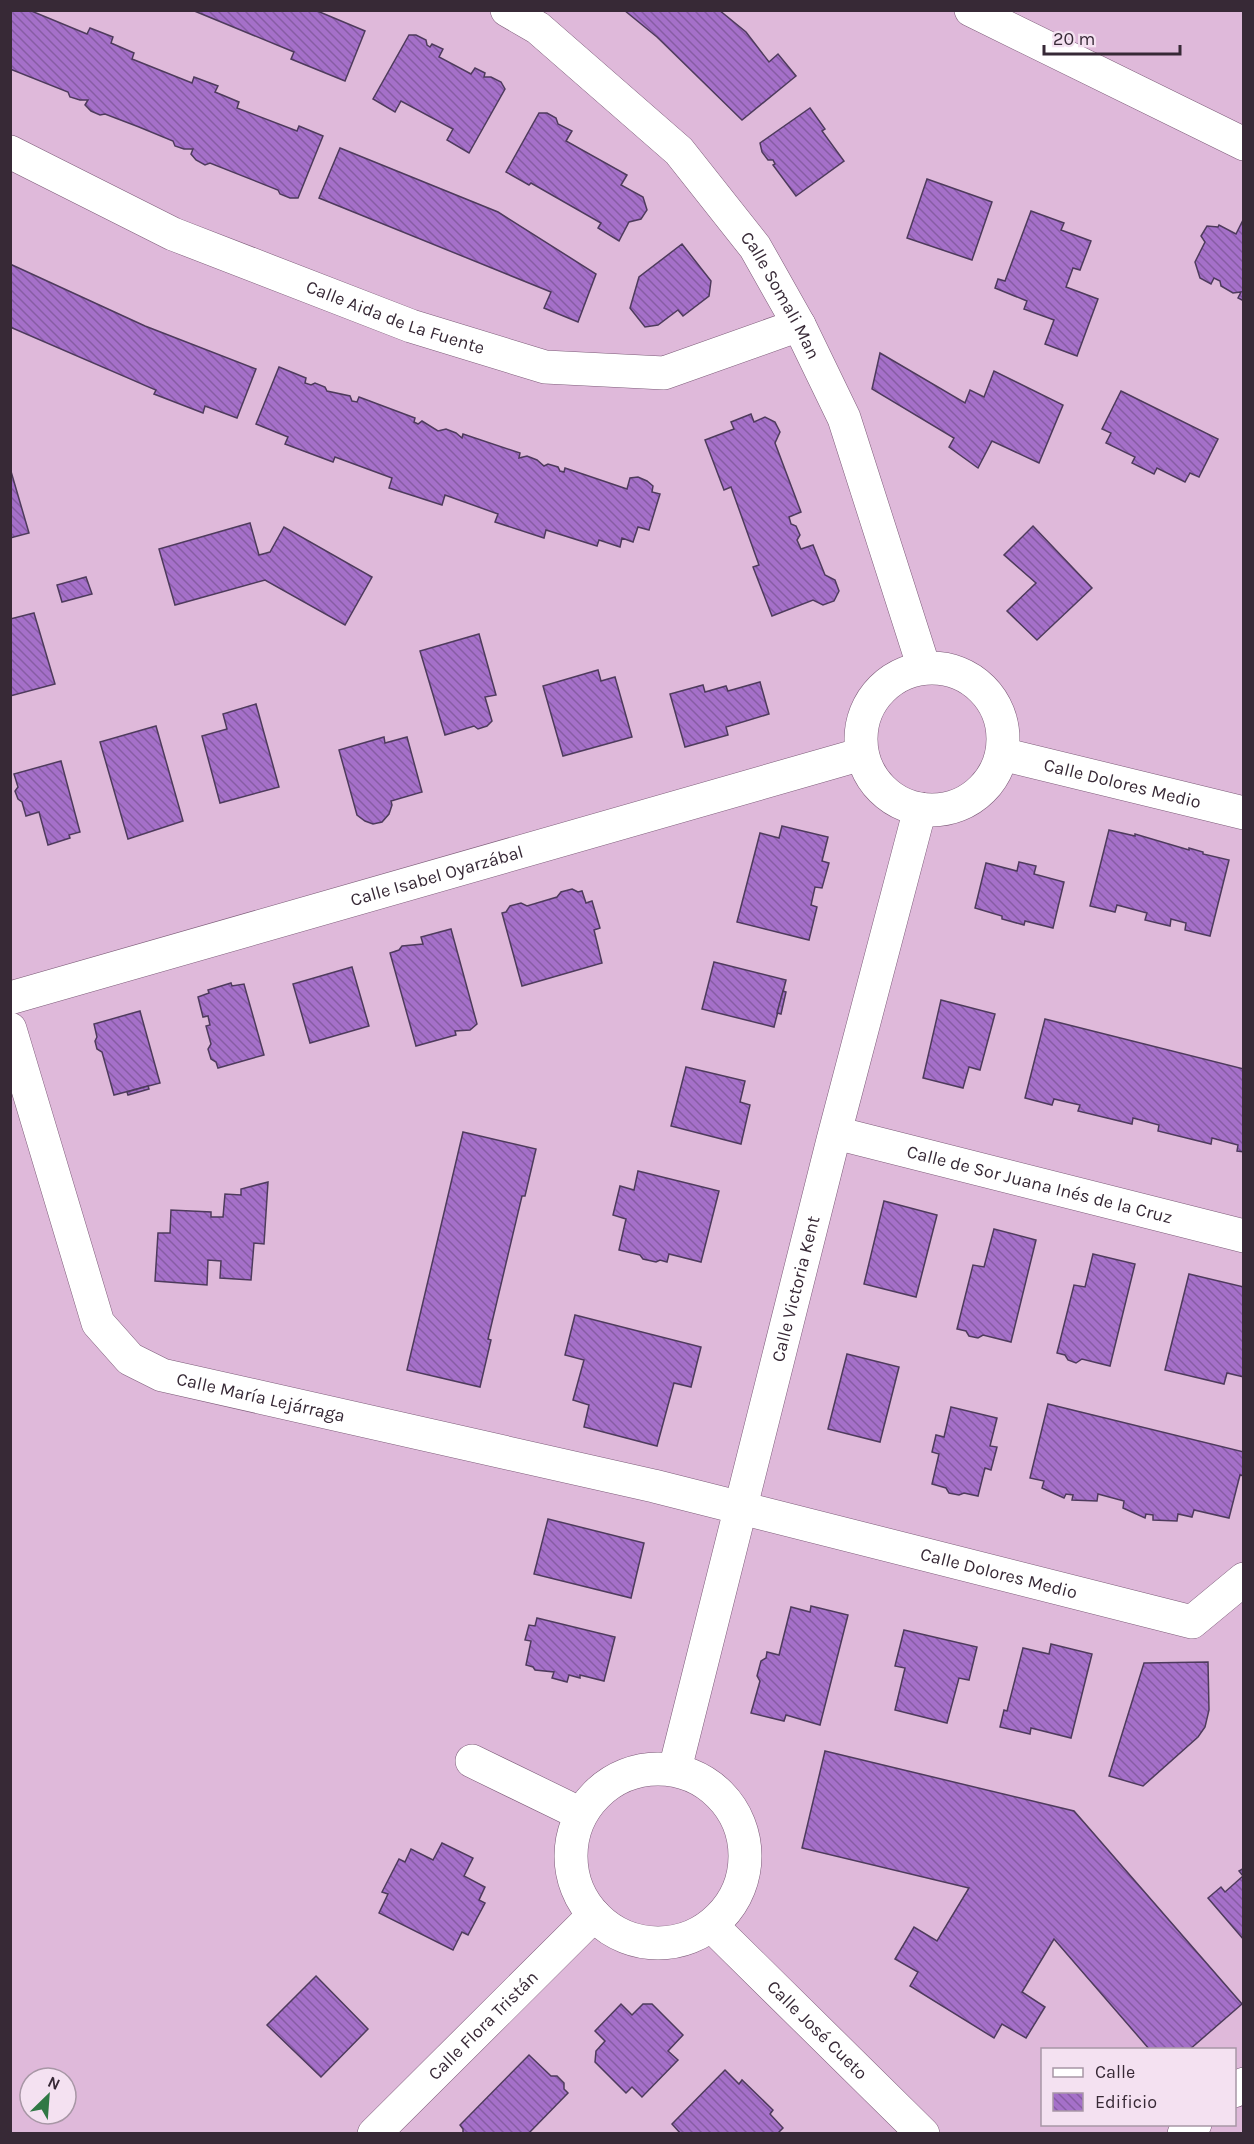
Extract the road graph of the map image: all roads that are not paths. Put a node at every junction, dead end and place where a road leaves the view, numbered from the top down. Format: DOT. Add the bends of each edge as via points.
graph roads {
  1 [pos="507,10"];
  2 [pos="971,10"];
  3 [pos="1244,144"];
  4 [pos="10,152"];
  5 [pos="800,325"];
  6 [pos="924,668"];
  7 [pos="862,754"];
  8 [pos="1002,754"];
  9 [pos="921,809"];
  10 [pos="1244,813"];
  11 [pos="10,998"];
  12 [pos="10,1029"];
  13 [pos="836,1133"];
  14 [pos="1244,1236"];
  15 [pos="741,1510"];
  16 [pos="1244,1579"];
  17 [pos="472,1761"];
  18 [pos="675,1769"];
  19 [pos="581,1814"];
  20 [pos="594,1915"];
  21 [pos="712,1926"];
  22 [pos="381,2131"];
  23 [pos="923,2133"];
  1 -- 5 [label="street, Calle Somali Man" via="538,28 679,151 755,247"];
  2 -- 3 [label="street"];
  4 -- 5 [label="street, Calle Aida de La Fuente" via="173,234 411,326 545,367 664,373"];
  5 -- 6 [label="street, Calle Somali Man" via="844,418"];
  6 -- 7 [label="street" via="887,684 870,703 861,730"];
  6 -- 8 [label="street" via="960,673 981,686 998,712 1003,729"];
  7 -- 9 [label="street" via="881,789 898,802"];
  7 -- 11 [label="street, Calle Isabel Oyarzábal"];
  8 -- 9 [label="street" via="987,786 968,801 934,810"];
  8 -- 10 [label="street, Calle Dolores Medio"];
  9 -- 13 [label="street, Calle Victoria Kent"];
  12 -- 15 [label="street, Calle María Lejárraga" via="98,1323 130,1359 162,1375 654,1486"];
  13 -- 14 [label="street, Calle de Sor Juana Inés de la Cruz"];
  13 -- 15 [label="street, Calle Victoria Kent"];
  15 -- 16 [label="street, Calle Dolores Medio" via="1192,1622"];
  15 -- 18 [label="street, Calle Victoria Kent"];
  17 -- 19 [label="street"];
  18 -- 19 [label="street" via="630,1772 603,1787"];
  18 -- 21 [label="street" via="705,1780 728,1801 745,1837 746,1867 733,1904"];
  19 -- 20 [label="street" via="574,1829 570,1857 576,1888"];
  20 -- 21 [label="street" via="618,1934 654,1944 685,1940"];
  20 -- 22 [label="street, Calle Flora Tristán"];
  21 -- 23 [label="street, Calle José Cueto"];
}
